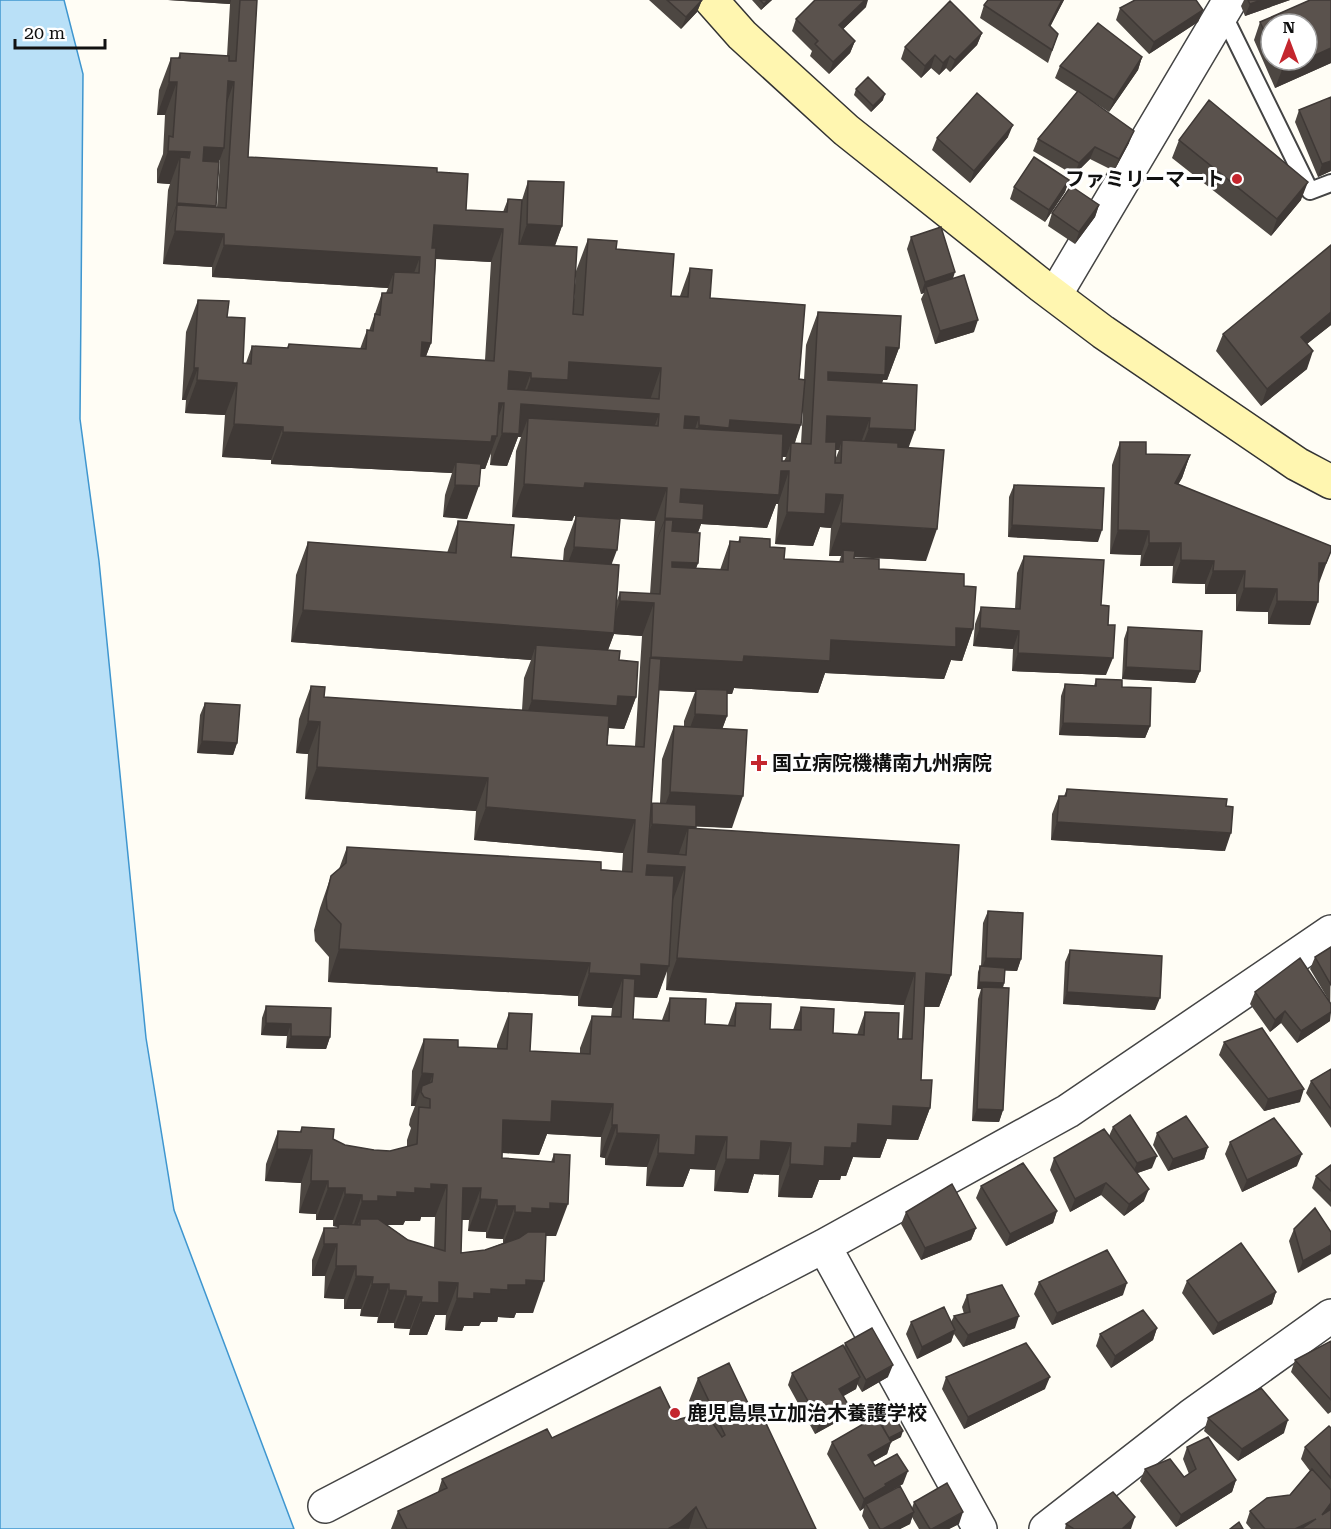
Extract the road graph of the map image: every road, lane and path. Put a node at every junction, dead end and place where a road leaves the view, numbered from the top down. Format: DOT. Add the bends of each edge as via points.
graph roads {
  1 [pos="711,0"];
  2 [pos="1226,6"];
  3 [pos="1331,183"];
  4 [pos="1055,295"];
  5 [pos="1331,482"];
  6 [pos="1331,932"];
  7 [pos="824,1246"];
  8 [pos="1331,1316"];
  9 [pos="325,1506"];
  10 [pos="980,1529"];
  11 [pos="1046,1529"];
  1 -- 4 [label="street" via="742,35 846,130"];
  2 -- 3 [label="lane" via="1310,191"];
  2 -- 4 [label="street"];
  4 -- 5 [label="street" via="1297,464"];
  6 -- 7 [label="street" via="1068,1111"];
  7 -- 9 [label="street"];
  7 -- 10 [label="street"];
  8 -- 11 [label="street" via="1191,1416"];
}
